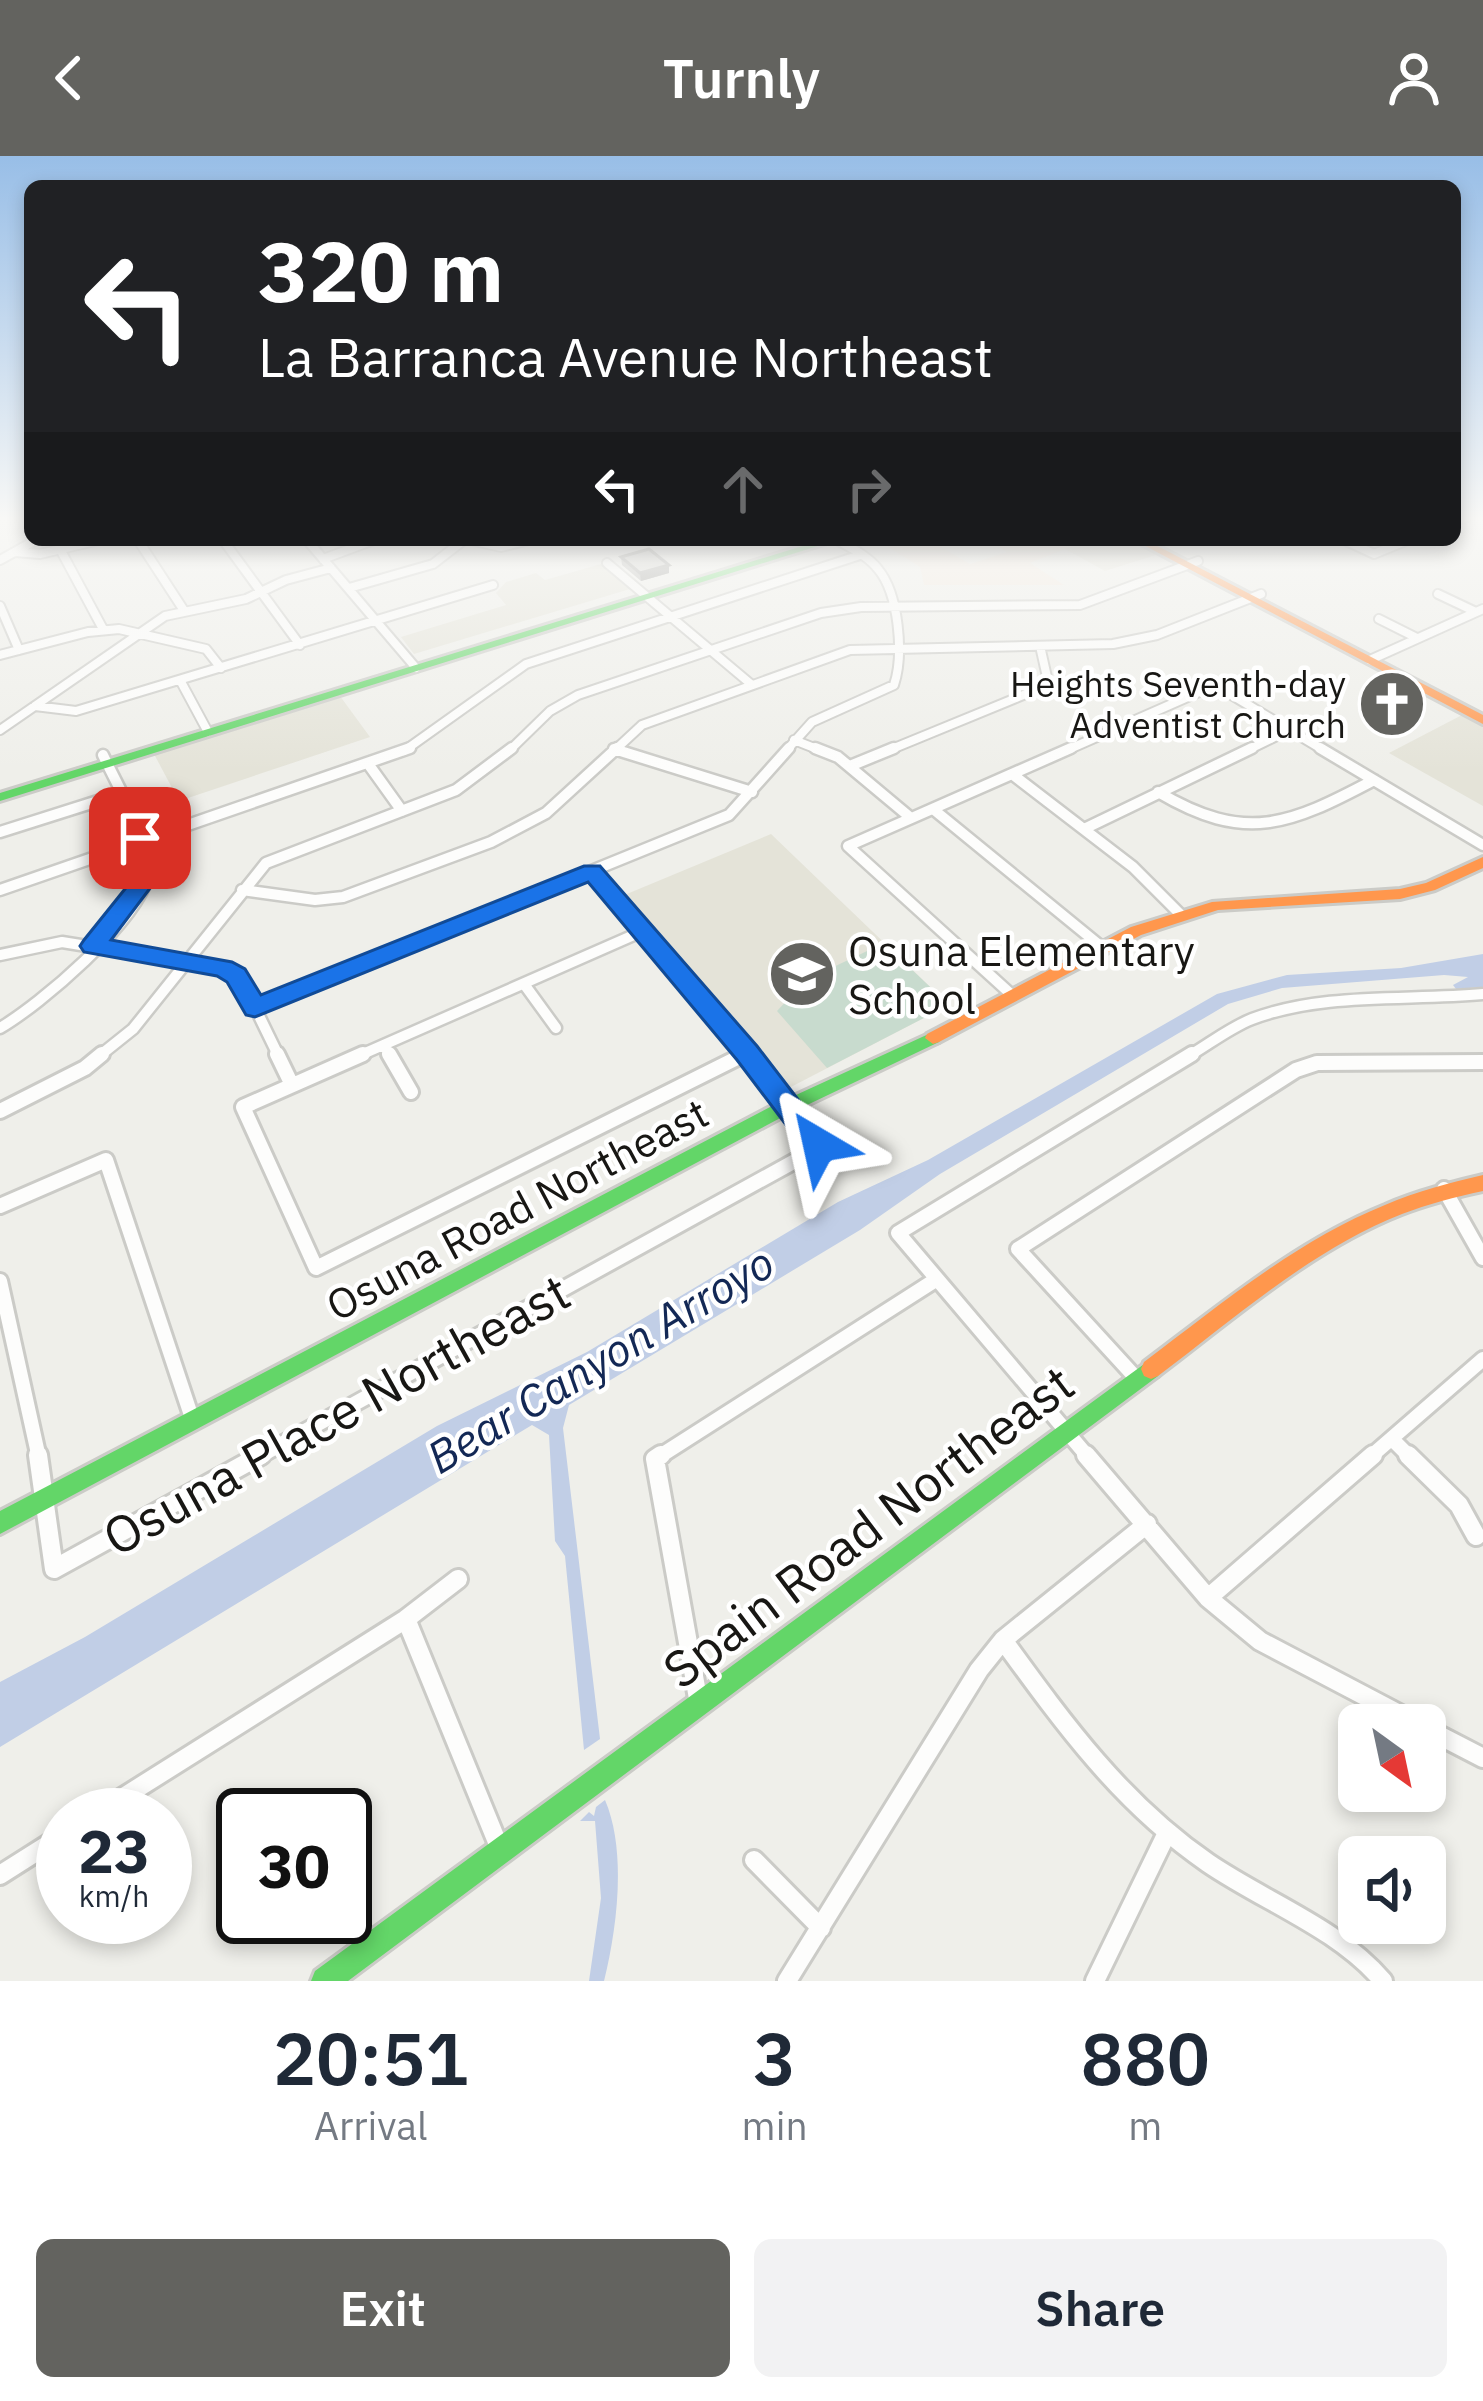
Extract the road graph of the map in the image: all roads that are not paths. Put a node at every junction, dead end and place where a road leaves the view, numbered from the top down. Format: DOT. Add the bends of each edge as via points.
graph roads {
  1 [pos="88,601"];
  2 [pos="178,601"];
  3 [pos="219,601"];
  4 [pos="268,601"];
  5 [pos="360,601"];
  6 [pos="442,601"];
  7 [pos="620,601"];
  8 [pos="652,601"];
  9 [pos="716,601"];
  10 [pos="890,601"];
  11 [pos="1091,601"];
  12 [pos="1242,601"];
  13 [pos="1266,601"];
  14 [pos="0,606"];
  15 [pos="891,607"];
  16 [pos="183,609"];
  17 [pos="1479,610"];
  18 [pos="670,616"];
  19 [pos="1379,620"];
  20 [pos="377,622"];
  21 [pos="103,629"];
  22 [pos="137,634"];
  23 [pos="1417,638"];
  24 [pos="300,645"];
  25 [pos="897,646"];
  26 [pos="1040,646"];
  27 [pos="19,650"];
  28 [pos="710,650"];
  29 [pos="0,655"];
  30 [pos="1375,657"];
  31 [pos="413,664"];
  32 [pos="221,668"];
  33 [pos="180,680"];
  34 [pos="752,685"];
  35 [pos="35,706"];
  36 [pos="1483,709"];
  37 [pos="1483,720"];
  38 [pos="206,728"];
  39 [pos="0,730"];
  40 [pos="1289,730"];
  41 [pos="794,740"];
  42 [pos="614,749"];
  43 [pos="105,760"];
  44 [pos="369,765"];
  45 [pos="850,766"];
  46 [pos="1012,774"];
  47 [pos="1374,780"];
  48 [pos="0,787"];
  49 [pos="752,792"];
  50 [pos="1158,792"];
  51 [pos="120,794"];
  52 [pos="0,797"];
  53 [pos="933,809"];
  54 [pos="402,811"];
  55 [pos="911,818"];
  56 [pos="1084,829"];
  57 [pos="0,832"];
  58 [pos="142,842"];
  59 [pos="1483,845"];
  60 [pos="1483,862"];
  61 [pos="592,872"];
  62 [pos="0,890"];
  63 [pos="242,890"];
  64 [pos="1180,914"];
  65 [pos="643,931"];
  66 [pos="93,946"];
  67 [pos="1103,949"];
  68 [pos="0,956"];
  69 [pos="188,961"];
  70 [pos="524,984"];
  71 [pos="1483,994"];
  72 [pos="1013,996"];
  73 [pos="255,1008"];
  74 [pos="0,1028"];
  75 [pos="556,1028"];
  76 [pos="384,1045"];
  77 [pos="747,1053"];
  78 [pos="1483,1062"];
  79 [pos="292,1085"];
  80 [pos="411,1092"];
  81 [pos="790,1105"];
  82 [pos="0,1111"];
  83 [pos="1483,1184"];
  84 [pos="1444,1189"];
  85 [pos="0,1206"];
  86 [pos="1483,1258"];
  87 [pos="937,1279"];
  88 [pos="1,1292"];
  89 [pos="1483,1360"];
  90 [pos="1136,1378"];
  91 [pos="193,1421"];
  92 [pos="1067,1429"];
  93 [pos="1392,1439"];
  94 [pos="42,1501"];
  95 [pos="0,1523"];
  96 [pos="1147,1524"];
  97 [pos="1476,1536"];
  98 [pos="458,1579"];
  99 [pos="1208,1598"];
  100 [pos="406,1619"];
  101 [pos="1004,1640"];
  102 [pos="699,1704"];
  103 [pos="1381,1704"];
  104 [pos="1446,1739"];
  105 [pos="1483,1759"];
  106 [pos="138,1788"];
  107 [pos="1167,1833"];
  108 [pos="36,1852"];
  109 [pos="501,1852"];
  110 [pos="754,1860"];
  111 [pos="0,1875"];
  112 [pos="821,1928"];
  113 [pos="325,1981"];
  114 [pos="788,1981"];
  115 [pos="1095,1981"];
  116 [pos="1384,1981"];
  1 -- 21 [label="street"];
  2 -- 16 [label="street"];
  3 -- 16 [label="street"];
  4 -- 24 [label="street"];
  5 -- 20 [label="street"];
  6 -- 20 [label="street"];
  7 -- 31 [label="street"];
  8 -- 18 [label="street"];
  9 -- 18 [label="street"];
  10 -- 15 [label="street"];
  11 -- 15 [label="street"];
  12 -- 26 [label="street" via="1142,639"];
  13 -- 30 [label="street"];
  14 -- 27 [label="street"];
  15 -- 25 [label="street"];
  15 -- 28 [label="street" via="821,613"];
  16 -- 22 [label="street"];
  17 -- 23 [label="street"];
  18 -- 28 [label="street"];
  18 -- 44 [label="street" via="513,670 422,742"];
  19 -- 23 [label="street"];
  20 -- 24 [label="street"];
  20 -- 31 [label="street"];
  21 -- 22 [label="street"];
  21 -- 27 [label="street"];
  22 -- 32 [label="street" via="206,649"];
  22 -- 35 [label="street"];
  23 -- 30 [label="street"];
  24 -- 32 [label="street"];
  25 -- 26 [label="street"];
  25 -- 34 [label="street" via="850,650"];
  25 -- 41 [label="street" via="902,669 894,685 821,716"];
  26 -- 45 [label="street" via="1047,674 1038,689"];
  27 -- 29 [label="street"];
  28 -- 34 [label="street"];
  28 -- 54 [label="street" via="568,700 481,775"];
  30 -- 36 [label="street"];
  30 -- 37 [label="street"];
  31 -- 38 [label="street"];
  32 -- 33 [label="street"];
  33 -- 35 [label="street" via="76,711"];
  33 -- 38 [label="street"];
  34 -- 42 [label="street" via="642,725"];
  35 -- 39 [label="street"];
  38 -- 43 [label="street"];
  40 -- 46 [label="street" via="1215,685"];
  40 -- 47 [label="street"];
  40 -- 50 [label="street"];
  41 -- 45 [label="street"];
  41 -- 49 [label="street"];
  42 -- 49 [label="street"];
  42 -- 63 [label="street" via="528,825 374,886 315,900"];
  43 -- 48 [label="street"];
  43 -- 51 [label="street"];
  43 -- 52 [label="street"];
  44 -- 54 [label="street"];
  44 -- 58 [label="street"];
  45 -- 55 [label="street"];
  46 -- 53 [label="street"];
  46 -- 56 [label="street"];
  47 -- 50 [label="street" via="1294,822 1258,827 1192,814"];
  47 -- 59 [label="street"];
  49 -- 61 [label="street" via="721,819"];
  50 -- 56 [label="street"];
  51 -- 57 [label="street"];
  51 -- 58 [label="street"];
  53 -- 55 [label="street"];
  53 -- 67 [label="street"];
  54 -- 63 [label="street" via="278,856"];
  55 -- 72 [label="street" via="848,846"];
  56 -- 64 [label="street"];
  58 -- 62 [label="street"];
  58 -- 66 [label="street" via="148,875"];
  60 -- 64 [label="street, Osuna Road Northeast" via="1400,894 1252,901"];
  61 -- 65 [label="street"];
  61 -- 73 [label="street"];
  63 -- 69 [label="street"];
  64 -- 67 [label="street, Osuna Road Northeast"];
  65 -- 70 [label="street"];
  65 -- 77 [label="street"];
  66 -- 68 [label="street" via="53,942"];
  66 -- 69 [label="street"];
  66 -- 74 [label="street" via="50,996"];
  67 -- 72 [label="street, Osuna Road Northeast"];
  69 -- 73 [label="street" via="236,976"];
  69 -- 82 [label="street" via="110,1049"];
  70 -- 75 [label="street"];
  70 -- 76 [label="street"];
  71 -- 87 [label="street" via="1321,1002 1247,1021 898,1233"];
  72 -- 81 [label="street, Osuna Road Northeast"];
  73 -- 79 [label="street"];
  76 -- 79 [label="street"];
  76 -- 80 [label="street"];
  77 -- 79 [label="street" via="316,1268 244,1107"];
  77 -- 81 [label="street"];
  78 -- 90 [label="street" via="1295,1070 1018,1249"];
  81 -- 91 [label="street, Osuna Road Northeast"];
  81 -- 94 [label="street, Osuna Place Northeast" via="818,1139 815,1150 54,1570"];
  83 -- 84 [label="street, Spain Road Northeast"];
  84 -- 86 [label="street"];
  84 -- 90 [label="street, Spain Road Northeast" via="1385,1206 1339,1232"];
  85 -- 91 [label="street" via="106,1160"];
  87 -- 92 [label="street"];
  87 -- 102 [label="street" via="655,1459"];
  88 -- 94 [label="street, Osuna Place Northeast"];
  89 -- 93 [label="street"];
  90 -- 92 [label="street, Spain Road Northeast"];
  91 -- 94 [label="street, Osuna Road Northeast"];
  92 -- 96 [label="street"];
  92 -- 102 [label="street, Spain Road Northeast"];
  93 -- 97 [label="street" via="1459,1505"];
  93 -- 99 [label="street"];
  94 -- 95 [label="street, Osuna Road Northeast"];
  96 -- 99 [label="street"];
  96 -- 101 [label="street"];
  98 -- 100 [label="street"];
  99 -- 103 [label="street" via="1260,1641"];
  100 -- 106 [label="street"];
  100 -- 109 [label="street"];
  101 -- 107 [label="street" via="1087,1756"];
  101 -- 112 [label="street"];
  102 -- 109 [label="street, Spain Road Northeast"];
  104 -- 105 [label="street"];
  107 -- 115 [label="street"];
  107 -- 116 [label="street" via="1364,1957"];
  108 -- 111 [label="street"];
  109 -- 113 [label="street, Spain Road Northeast"];
  110 -- 112 [label="street"];
  112 -- 114 [label="street"];
}
